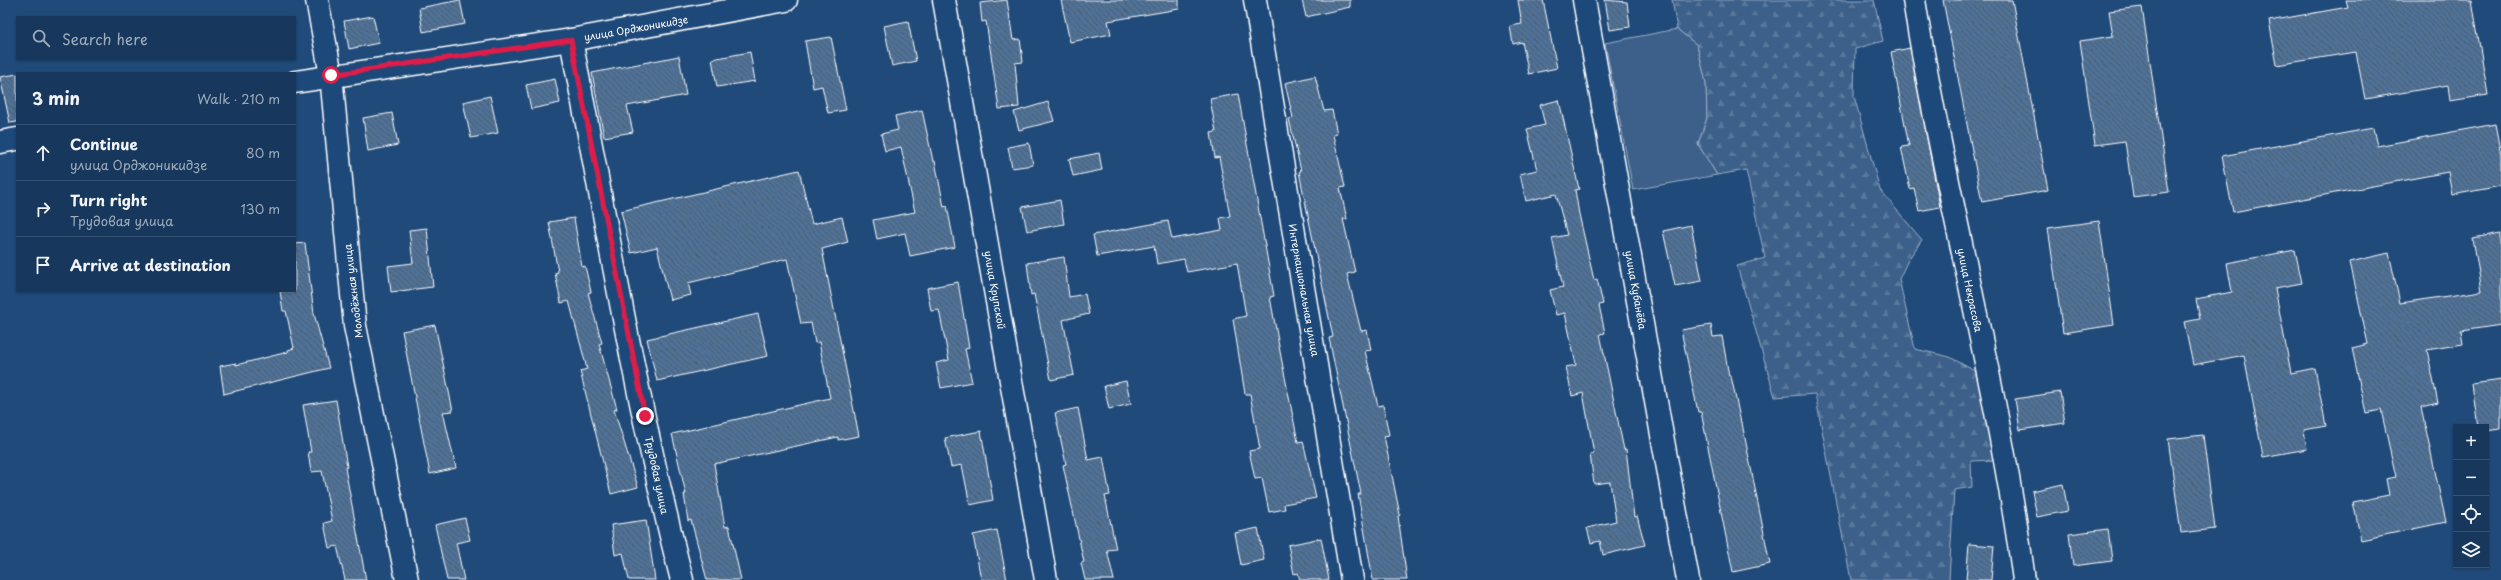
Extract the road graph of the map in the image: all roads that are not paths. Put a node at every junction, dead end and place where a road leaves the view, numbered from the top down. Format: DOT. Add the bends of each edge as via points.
graph roads {
  1 [pos="317,0"];
  2 [pos="786,0"];
  3 [pos="944,0"];
  4 [pos="1255,0"];
  5 [pos="1584,0"];
  6 [pos="1914,0"];
  7 [pos="571,40"];
  8 [pos="331,75"];
  9 [pos="296,82"];
  10 [pos="16,139"];
  11 [pos="0,142"];
  12 [pos="408,580"];
  13 [pos="682,580"];
  14 [pos="1046,580"];
  15 [pos="1352,580"];
  16 [pos="1688,580"];
  17 [pos="2024,580"];
  1 -- 8 [label="street, Молодёжная улица"];
  2 -- 7 [label="street, улица Орджоникидзе"];
  3 -- 14 [label="street, улица Крупской"];
  4 -- 15 [label="street, Интернациональная улица"];
  5 -- 16 [label="street, улица Кубанёва"];
  6 -- 17 [label="street, улица Некрасова" via="1963,262 2013,497"];
  7 -- 8 [label="street, улица Орджоникидзе"];
  7 -- 13 [label="street, Трудовая улица" via="650,438"];
  8 -- 9 [label="street, улица Орджоникидзе"];
  8 -- 12 [label="street, Молодёжная улица" via="355,326"];
  10 -- 11 [label="street"];
}
